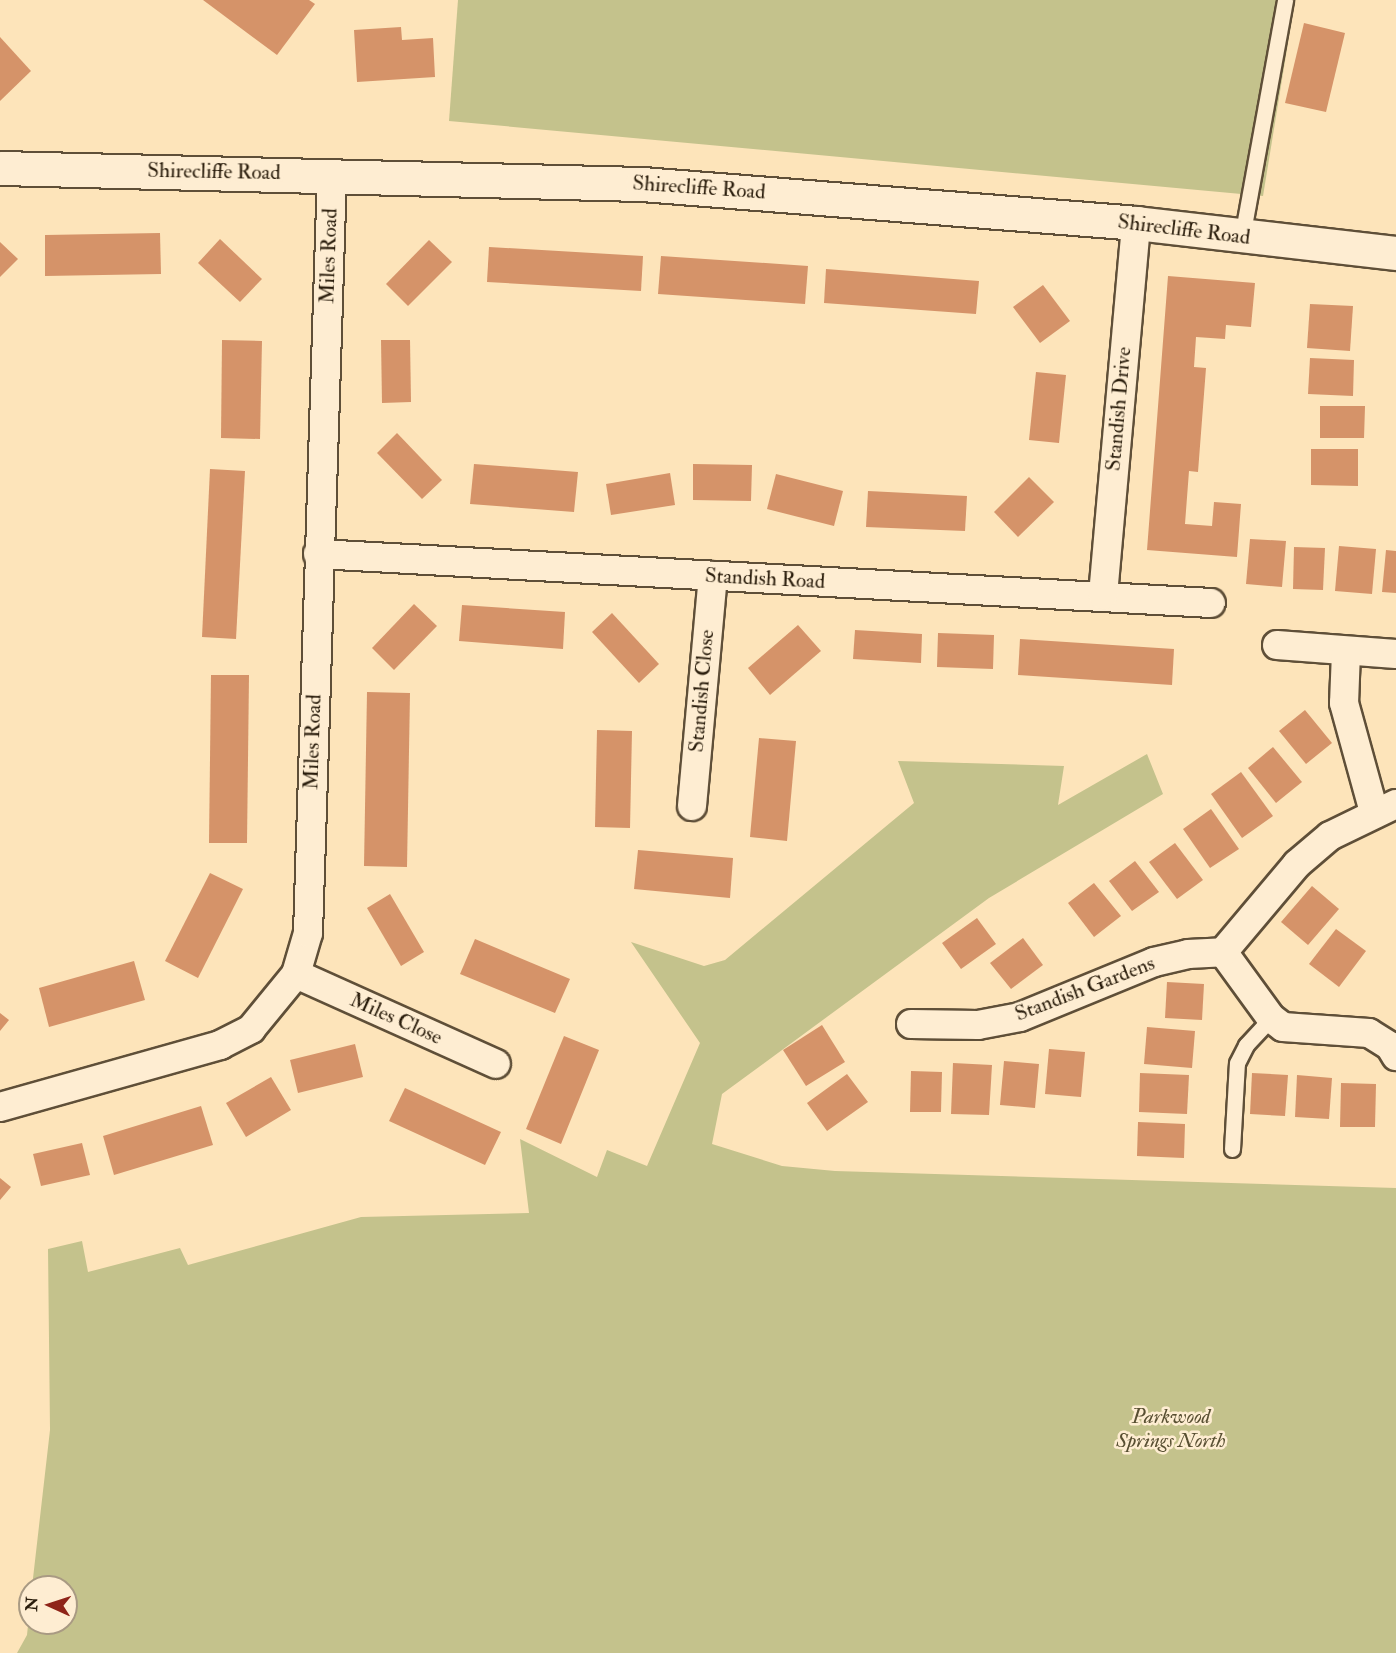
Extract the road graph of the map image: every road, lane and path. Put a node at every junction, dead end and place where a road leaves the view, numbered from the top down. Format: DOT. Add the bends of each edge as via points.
graph roads {
  1 [pos="1285,0"];
  2 [pos="0,168"];
  3 [pos="332,174"];
  4 [pos="1136,223"];
  5 [pos="1242,237"];
  6 [pos="1396,254"];
  7 [pos="318,554"];
  8 [pos="713,576"];
  9 [pos="1102,595"];
  10 [pos="1211,603"];
  11 [pos="1277,645"];
  12 [pos="1346,652"];
  13 [pos="1396,654"];
  14 [pos="692,806"];
  15 [pos="1385,808"];
  16 [pos="1223,952"];
  17 [pos="296,974"];
  18 [pos="1271,1018"];
  19 [pos="911,1024"];
  20 [pos="1396,1056"];
  21 [pos="496,1064"];
  22 [pos="0,1107"];
  23 [pos="1232,1149"];
  1 -- 5 [label="lane"];
  2 -- 3 [label="street, Shirecliffe Road"];
  3 -- 4 [label="street, Shirecliffe Road" via="642,184"];
  3 -- 7 [label="street, Miles Road"];
  4 -- 5 [label="street, Shirecliffe Road"];
  4 -- 9 [label="street, Standish Drive"];
  5 -- 6 [label="street, Shirecliffe Road"];
  7 -- 8 [label="street, Standish Road"];
  7 -- 17 [label="street, Miles Road" via="308,933"];
  8 -- 9 [label="street, Standish Road"];
  8 -- 14 [label="street, Standish Close"];
  9 -- 10 [label="street, Standish Road"];
  11 -- 12 [label="street"];
  12 -- 13 [label="street"];
  12 -- 15 [label="street" via="1344,703"];
  15 -- 16 [label="street" via="1330,836 1297,864"];
  16 -- 18 [label="street"];
  16 -- 19 [label="street, Standish Gardens" via="1188,954 1154,962 1020,1017 978,1025"];
  17 -- 21 [label="street, Miles Close"];
  17 -- 22 [label="street, Miles Road" via="251,1029 220,1045"];
  18 -- 20 [label="street" via="1283,1027 1369,1033 1390,1046"];
  18 -- 23 [label="lane" via="1246,1045 1237,1063"];
}
